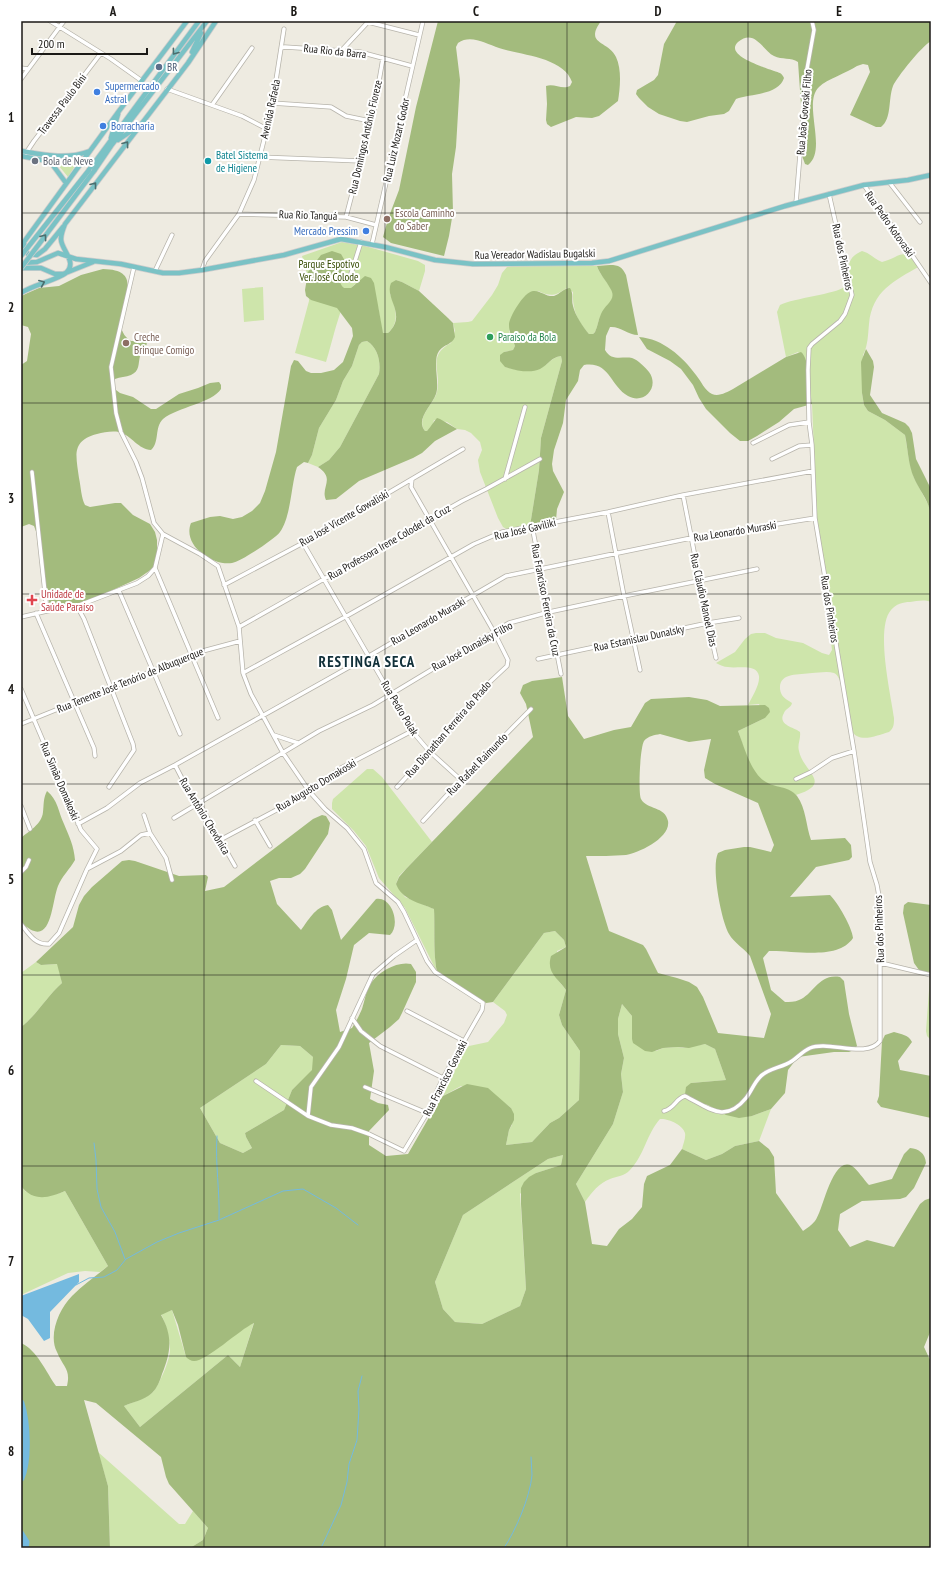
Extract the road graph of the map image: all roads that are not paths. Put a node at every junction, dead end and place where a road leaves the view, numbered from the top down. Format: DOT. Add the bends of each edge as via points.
graph roads {
  1 [pos="50,21"];
  2 [pos="64,21"];
  3 [pos="187,21"];
  4 [pos="191,21"];
  5 [pos="199,21"];
  6 [pos="207,21"];
  7 [pos="216,21"];
  8 [pos="423,21"];
  9 [pos="812,21"];
  10 [pos="204,26"];
  11 [pos="59,27"];
  12 [pos="284,29"];
  13 [pos="180,31"];
  14 [pos="419,35"];
  15 [pos="252,48"];
  16 [pos="281,48"];
  17 [pos="341,51"];
  18 [pos="101,53"];
  19 [pos="383,58"];
  20 [pos="188,63"];
  21 [pos="412,66"];
  22 [pos="21,68"];
  23 [pos="28,69"];
  24 [pos="21,79"];
  25 [pos="142,81"];
  26 [pos="167,89"];
  27 [pos="272,103"];
  28 [pos="212,105"];
  29 [pos="119,111"];
  30 [pos="370,121"];
  31 [pos="140,125"];
  32 [pos="267,129"];
  33 [pos="112,142"];
  34 [pos="91,150"];
  35 [pos="21,151"];
  36 [pos="24,155"];
  37 [pos="259,157"];
  38 [pos="360,161"];
  39 [pos="91,171"];
  40 [pos="931,175"];
  41 [pos="889,182"];
  42 [pos="66,183"];
  43 [pos="864,185"];
  44 [pos="830,194"];
  45 [pos="796,203"];
  46 [pos="239,214"];
  47 [pos="346,216"];
  48 [pos="920,222"];
  49 [pos="65,224"];
  50 [pos="376,225"];
  51 [pos="172,235"];
  52 [pos="361,242"];
  53 [pos="23,244"];
  54 [pos="372,244"];
  55 [pos="21,256"];
  56 [pos="69,257"];
  57 [pos="95,261"];
  58 [pos="21,263"];
  59 [pos="134,267"];
  60 [pos="21,268"];
  61 [pos="202,270"];
  62 [pos="155,271"];
  63 [pos="63,274"];
  64 [pos="349,280"];
  65 [pos="931,283"];
  66 [pos="21,293"];
  67 [pos="525,407"];
  68 [pos="809,422"];
  69 [pos="753,443"];
  70 [pos="812,445"];
  71 [pos="463,449"];
  72 [pos="540,459"];
  73 [pos="772,459"];
  74 [pos="813,471"];
  75 [pos="32,472"];
  76 [pos="412,479"];
  77 [pos="505,479"];
  78 [pos="683,495"];
  79 [pos="608,512"];
  80 [pos="815,518"];
  81 [pos="429,520"];
  82 [pos="532,526"];
  83 [pos="163,534"];
  84 [pos="691,538"];
  85 [pos="303,543"];
  86 [pos="616,554"];
  87 [pos="451,558"];
  88 [pos="155,568"];
  89 [pos="541,569"];
  90 [pos="757,569"];
  91 [pos="324,579"];
  92 [pos="700,582"];
  93 [pos="224,585"];
  94 [pos="119,591"];
  95 [pos="473,596"];
  96 [pos="624,596"];
  97 [pos="77,606"];
  98 [pos="47,610"];
  99 [pos="549,612"];
  100 [pos="36,613"];
  101 [pos="21,617"];
  102 [pos="345,617"];
  103 [pos="739,618"];
  104 [pos="708,623"];
  105 [pos="239,627"];
  106 [pos="494,632"];
  107 [pos="633,638"];
  108 [pos="240,641"];
  109 [pos="190,655"];
  110 [pos="369,656"];
  111 [pos="557,656"];
  112 [pos="716,658"];
  113 [pos="538,659"];
  114 [pos="153,670"];
  115 [pos="640,670"];
  116 [pos="243,673"];
  117 [pos="561,674"];
  118 [pos="111,686"];
  119 [pos="21,689"];
  120 [pos="391,694"];
  121 [pos="73,702"];
  122 [pos="531,709"];
  123 [pos="263,715"];
  124 [pos="218,718"];
  125 [pos="34,719"];
  126 [pos="21,724"];
  127 [pos="412,731"];
  128 [pos="180,734"];
  129 [pos="274,735"];
  130 [pos="298,743"];
  131 [pos="429,751"];
  132 [pos="854,751"];
  133 [pos="283,753"];
  134 [pos="95,756"];
  135 [pos="175,766"];
  136 [pos="796,779"];
  137 [pos="461,780"];
  138 [pos="109,787"];
  139 [pos="397,787"];
  140 [pos="309,791"];
  141 [pos="198,804"];
  142 [pos="21,808"];
  143 [pos="144,815"];
  144 [pos="174,818"];
  145 [pos="255,820"];
  146 [pos="423,821"];
  147 [pos="78,824"];
  148 [pos="30,829"];
  149 [pos="150,833"];
  150 [pos="220,840"];
  151 [pos="270,846"];
  152 [pos="29,860"];
  153 [pos="235,866"];
  154 [pos="87,869"];
  155 [pos="21,872"];
  156 [pos="172,880"];
  157 [pos="21,924"];
  158 [pos="417,940"];
  159 [pos="881,963"];
  160 [pos="931,975"];
  161 [pos="407,1011"];
  162 [pos="352,1018"];
  163 [pos="464,1041"];
  164 [pos="443,1078"];
  165 [pos="256,1081"];
  166 [pos="365,1087"];
  167 [pos="664,1111"];
  168 [pos="427,1113"];
  169 [pos="308,1116"];
  1 -- 11 [label="street"];
  2 -- 11 [label="street"];
  3 -- 13 [label="main road"];
  4 -- 13 [label="main road"];
  5 -- 33 [label="main road, one-way"];
  6 -- 10 [label="main road"];
  7 -- 20 [label="main road"];
  8 -- 14 [label="street, Rua Luiz Mozart Godor"];
  9 -- 45 [label="street, Rua João Govaski Filho" via="814,30 807,68"];
  10 -- 20 [label="main road"];
  10 -- 33 [label="main road"];
  11 -- 18 [label="street"];
  11 -- 23 [label="street"];
  12 -- 16 [label="street, Avenida Rafaela"];
  13 -- 25 [label="main road"];
  14 -- 17 [label="street" via="368,22"];
  14 -- 21 [label="street, Rua Luiz Mozart Godor"];
  15 -- 28 [label="street"];
  16 -- 17 [label="street, Rua Rio da Barra"];
  16 -- 27 [label="street, Avenida Rafaela"];
  17 -- 19 [label="street, Rua Rio da Barra" via="360,52"];
  18 -- 25 [label="street"];
  18 -- 36 [label="street, Travessa Paulo Bini"];
  19 -- 21 [label="street, Rua Rio da Barra"];
  19 -- 30 [label="street, Rua Domingos Antônio Fioreze"];
  20 -- 26 [label="main road"];
  21 -- 50 [label="street, Rua Luiz Mozart Godor"];
  22 -- 23 [label="street"];
  23 -- 24 [label="street"];
  25 -- 29 [label="main road"];
  26 -- 28 [label="street"];
  26 -- 31 [label="main road"];
  27 -- 30 [label="street" via="331,107 346,116"];
  27 -- 32 [label="street, Avenida Rafaela"];
  28 -- 32 [label="street"];
  29 -- 33 [label="main road"];
  29 -- 34 [label="main road"];
  30 -- 38 [label="street, Rua Domingos Antônio Fioreze"];
  31 -- 33 [label="main road"];
  49 -- 31 [label="main road, one-way"];
  32 -- 37 [label="street, Avenida Rafaela"];
  33 -- 39 [label="main road"];
  34 -- 36 [label="main road" via="73,156"];
  34 -- 42 [label="main road"];
  35 -- 36 [label="main road"];
  36 -- 42 [label="main road" via="52,164"];
  37 -- 38 [label="street"];
  37 -- 46 [label="street, Avenida Rafaela" via="254,180"];
  38 -- 47 [label="street, Rua Domingos Antônio Fioreze"];
  39 -- 55 [label="main road, bridge"];
  60 -- 39 [label="main road, one-way, bridge"];
  40 -- 41 [label="main road, Rua Vereador Wadislau Bugalski"];
  41 -- 43 [label="main road, Rua Vereador Wadislau Bugalski"];
  41 -- 48 [label="street"];
  42 -- 53 [label="main road"];
  43 -- 44 [label="main road, Rua Vereador Wadislau Bugalski"];
  43 -- 65 [label="street, Rua Pedro Kotovaski"];
  44 -- 45 [label="main road, Rua Vereador Wadislau Bugalski"];
  44 -- 68 [label="street, Rua dos Pinheiros" via="852,295 840,321 809,348"];
  45 -- 54 [label="main road, Rua Vereador Wadislau Bugalski" via="609,261 592,263 473,264 435,260"];
  46 -- 47 [label="street, Rua Rio Tanguá"];
  46 -- 61 [label="street, Avenida Rafaela" via="205,261"];
  47 -- 50 [label="street, Rua Rio Tanguá"];
  49 -- 53 [label="main road" via="40,254 28,254"];
  49 -- 56 [label="main road" via="61,240"];
  50 -- 54 [label="street, Rua Luiz Mozart Godor"];
  51 -- 62 [label="street"];
  52 -- 54 [label="main road, Rua Vereador Wadislau Bugalski"];
  52 -- 61 [label="main road, Rua Vereador Wadislau Bugalski" via="341,239 284,255"];
  52 -- 64 [label="street"];
  56 -- 57 [label="main road, Rua Vereador Wadislau Bugalski"];
  56 -- 58 [label="main road, Rua Vereador Wadislau Bugalski" via="58,253 37,262"];
  56 -- 63 [label="main road" via="70,266"];
  57 -- 59 [label="main road, Rua Vereador Wadislau Bugalski"];
  57 -- 63 [label="main road"];
  59 -- 62 [label="main road, Rua Vereador Wadislau Bugalski"];
  59 -- 83 [label="street" via="110,367 121,432 142,478 154,523"];
  60 -- 63 [label="main road" via="42,268"];
  61 -- 62 [label="main road, Rua Vereador Wadislau Bugalski" via="179,273"];
  66 -- 63 [label="main road, one-way"];
  67 -- 77 [label="street"];
  68 -- 69 [label="street" via="788,425"];
  68 -- 70 [label="street, Rua dos Pinheiros"];
  70 -- 73 [label="street" via="799,446"];
  70 -- 74 [label="street, Rua dos Pinheiros"];
  71 -- 76 [label="street, Rua José Vicente Gowaliski"];
  72 -- 77 [label="street, Rua Professora Irene Colodel da Cruz"];
  74 -- 78 [label="street, Rua José Gaviliki"];
  74 -- 80 [label="street, Rua dos Pinheiros"];
  75 -- 98 [label="street"];
  76 -- 81 [label="street" via="411,487"];
  76 -- 85 [label="street, Rua José Vicente Gowaliski"];
  77 -- 81 [label="street, Rua Professora Irene Colodel da Cruz"];
  78 -- 79 [label="street, Rua José Gaviliki"];
  78 -- 84 [label="street, Rua Cláudio Manoel Dias"];
  79 -- 82 [label="street, Rua José Gaviliki"];
  79 -- 86 [label="street"];
  80 -- 84 [label="street, Rua Leonardo Muraski"];
  80 -- 132 [label="street, Rua dos Pinheiros"];
  81 -- 87 [label="street"];
  81 -- 91 [label="street, Rua Professora Irene Colodel da Cruz"];
  82 -- 87 [label="street, Rua José Gaviliki" via="502,532 474,544"];
  82 -- 89 [label="street, Rua Francisco Ferreira da Cruz"];
  83 -- 88 [label="street"];
  83 -- 93 [label="street" via="218,566"];
  84 -- 86 [label="street, Rua Leonardo Muraski"];
  84 -- 92 [label="street, Rua Cláudio Manoel Dias"];
  85 -- 91 [label="street, Rua Pedro Polak"];
  85 -- 93 [label="street, Rua José Vicente Gowaliski"];
  86 -- 89 [label="street, Rua Leonardo Muraski"];
  86 -- 96 [label="street"];
  87 -- 95 [label="street"];
  87 -- 102 [label="street, Rua José Gaviliki"];
  88 -- 94 [label="street" via="148,576"];
  88 -- 109 [label="street"];
  89 -- 95 [label="street, Rua Leonardo Muraski" via="506,576"];
  89 -- 99 [label="street, Rua Francisco Ferreira da Cruz"];
  90 -- 92 [label="street, Rua José Dunaisky Filho"];
  91 -- 102 [label="street, Rua Pedro Polak"];
  91 -- 105 [label="street, Rua Professora Irene Colodel da Cruz"];
  92 -- 96 [label="street, Rua José Dunaisky Filho"];
  92 -- 104 [label="street, Rua Cláudio Manoel Dias"];
  93 -- 105 [label="street"];
  94 -- 97 [label="street"];
  94 -- 114 [label="street"];
  95 -- 106 [label="street"];
  95 -- 110 [label="street, Rua Leonardo Muraski"];
  96 -- 99 [label="street, Rua José Dunaisky Filho"];
  96 -- 107 [label="street"];
  97 -- 98 [label="street"];
  97 -- 118 [label="street"];
  98 -- 100 [label="street"];
  99 -- 106 [label="street, Rua José Dunaisky Filho" via="509,624"];
  99 -- 111 [label="street, Rua Francisco Ferreira da Cruz"];
  100 -- 101 [label="street"];
  100 -- 121 [label="street"];
  102 -- 110 [label="street, Rua Pedro Polak"];
  102 -- 116 [label="street, Rua José Gaviliki"];
  103 -- 104 [label="street, Rua Estanislau Dunalsky"];
  104 -- 107 [label="street, Rua Estanislau Dunalsky"];
  104 -- 112 [label="street, Rua Cláudio Manoel Dias"];
  105 -- 108 [label="street"];
  106 -- 120 [label="street, Rua José Dunaisky Filho"];
  106 -- 131 [label="street, Rua Dionathan Ferreira do Prado" via="508,660 507,666 475,696 465,714"];
  107 -- 111 [label="street, Rua Estanislau Dunalsky"];
  107 -- 115 [label="street"];
  108 -- 109 [label="street, Rua Tenente José Tenório de Albuquerque"];
  108 -- 116 [label="street"];
  109 -- 114 [label="street, Rua Tenente José Tenório de Albuquerque"];
  109 -- 124 [label="street"];
  110 -- 120 [label="street, Rua Pedro Polak"];
  110 -- 123 [label="street, Rua Leonardo Muraski"];
  111 -- 113 [label="street, Rua Estanislau Dunalsky"];
  111 -- 117 [label="street, Rua Francisco Ferreira da Cruz"];
  114 -- 118 [label="street, Rua Tenente José Tenório de Albuquerque"];
  114 -- 128 [label="street"];
  116 -- 123 [label="street"];
  118 -- 121 [label="street, Rua Tenente José Tenório de Albuquerque"];
  118 -- 138 [label="street" via="134,744 134,750"];
  119 -- 125 [label="street, Rua Simão Domakoski"];
  120 -- 127 [label="street, Rua Pedro Polak"];
  120 -- 130 [label="street, Rua José Dunaisky Filho"];
  121 -- 125 [label="street, Rua Tenente José Tenório de Albuquerque"];
  121 -- 134 [label="street" via="94,748"];
  122 -- 137 [label="street, Rua Rafael Raimundo"];
  123 -- 129 [label="street"];
  123 -- 135 [label="street, Rua Leonardo Muraski"];
  125 -- 126 [label="street, Rua Tenente José Tenório de Albuquerque"];
  125 -- 147 [label="street, Rua Simão Domakoski"];
  127 -- 131 [label="street, Rua Pedro Polak"];
  127 -- 140 [label="street, Rua Augusto Domakoski" via="341,768"];
  129 -- 130 [label="street"];
  129 -- 133 [label="street"];
  130 -- 133 [label="street, Rua José Dunaisky Filho"];
  131 -- 137 [label="street, Rua Pedro Polak"];
  131 -- 139 [label="street, Rua Dionathan Ferreira do Prado"];
  132 -- 136 [label="street" via="832,758"];
  132 -- 159 [label="street, Rua dos Pinheiros" via="870,862 880,902"];
  133 -- 140 [label="street"];
  133 -- 141 [label="street, Rua José Dunaisky Filho"];
  135 -- 141 [label="street, Rua Antônio Chevônica"];
  135 -- 147 [label="street, Rua Leonardo Muraski" via="140,783 107,808"];
  137 -- 146 [label="street, Rua Rafael Raimundo"];
  140 -- 145 [label="street, Rua Augusto Domakoski"];
  140 -- 158 [label="street" via="347,828 364,849 376,883 398,902"];
  141 -- 144 [label="street, Rua José Dunaisky Filho"];
  141 -- 150 [label="street, Rua Antônio Chevônica"];
  142 -- 148 [label="street"];
  143 -- 149 [label="street"];
  145 -- 150 [label="street, Rua Augusto Domakoski"];
  145 -- 151 [label="street"];
  147 -- 154 [label="street, Rua Simão Domakoski" via="83,834 97,849"];
  149 -- 154 [label="street" via="141,835 121,851"];
  149 -- 156 [label="street" via="166,858"];
  150 -- 153 [label="street, Rua Antônio Chevônica"];
  152 -- 155 [label="street"];
  154 -- 157 [label="street" via="58,933 49,944 42,945 33,940"];
  158 -- 162 [label="street" via="373,974"];
  158 -- 163 [label="street, Rua Francisco Govaski" via="435,972 483,1003 482,1010"];
  159 -- 160 [label="street"];
  159 -- 167 [label="street, Rua dos Pinheiros" via="880,1041 877,1046 810,1048 792,1062 759,1078 746,1098 729,1112 718,1112 685,1096"];
  161 -- 163 [label="street"];
  162 -- 164 [label="street" via="361,1031 380,1046"];
  162 -- 169 [label="street" via="339,1048 311,1087"];
  163 -- 164 [label="street, Rua Francisco Govaski"];
  164 -- 168 [label="street, Rua Francisco Govaski"];
  165 -- 169 [label="street"];
  166 -- 168 [label="street"];
  168 -- 169 [label="street, Rua Francisco Govaski" via="404,1151 369,1134 331,1125"];
}
